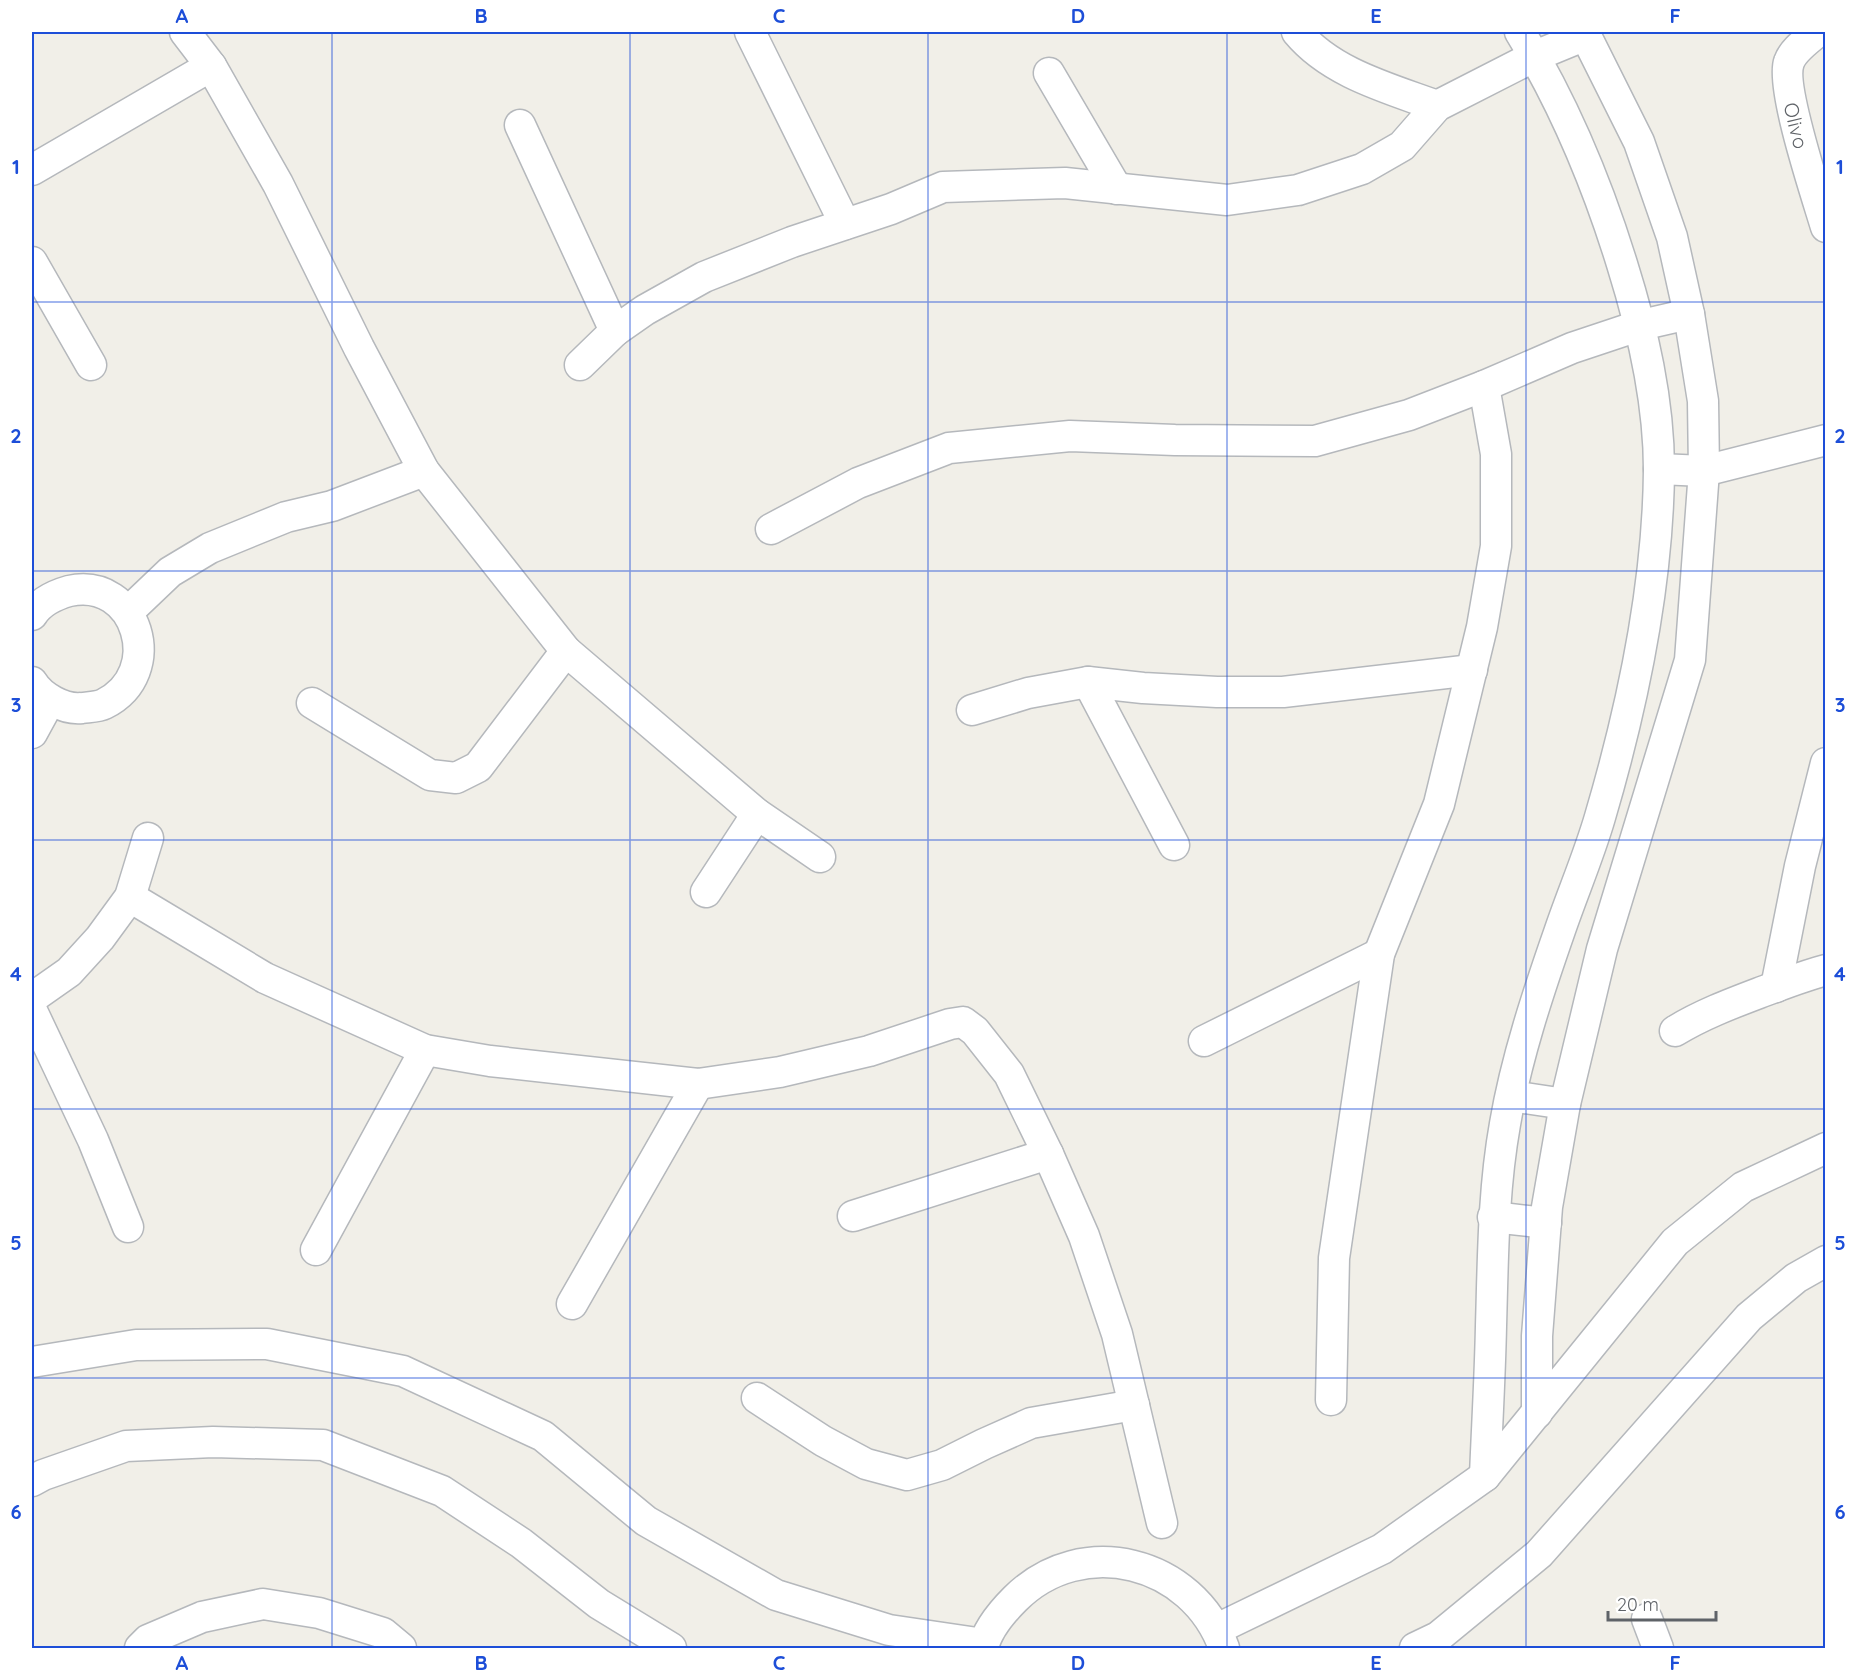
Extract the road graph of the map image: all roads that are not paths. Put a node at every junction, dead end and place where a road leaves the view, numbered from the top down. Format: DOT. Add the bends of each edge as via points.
graph roads {
  1 [pos="185,32"];
  2 [pos="750,32"];
  3 [pos="1297,32"];
  4 [pos="1817,32"];
  5 [pos="1585,33"];
  6 [pos="1528,44"];
  7 [pos="212,66"];
  8 [pos="1049,73"];
  9 [pos="1437,106"];
  10 [pos="520,125"];
  11 [pos="32,170"];
  12 [pos="1117,189"];
  13 [pos="845,224"];
  14 [pos="1826,227"];
  15 [pos="32,262"];
  16 [pos="1689,314"];
  17 [pos="1641,325"];
  18 [pos="615,331"];
  19 [pos="91,365"];
  20 [pos="580,365"];
  21 [pos="1484,386"];
  22 [pos="1826,440"];
  23 [pos="1659,469"];
  24 [pos="424,471"];
  25 [pos="1704,471"];
  26 [pos="771,529"];
  27 [pos="128,612"];
  28 [pos="32,615"];
  29 [pos="566,651"];
  30 [pos="1472,670"];
  31 [pos="1088,682"];
  32 [pos="40,691"];
  33 [pos="312,703"];
  34 [pos="972,710"];
  35 [pos="32,733"];
  36 [pos="1826,763"];
  37 [pos="757,814"];
  38 [pos="148,838"];
  39 [pos="1174,845"];
  40 [pos="820,857"];
  41 [pos="706,892"];
  42 [pos="130,897"];
  43 [pos="1379,954"];
  44 [pos="1826,970"];
  45 [pos="1776,987"];
  46 [pos="32,998"];
  47 [pos="32,1011"];
  48 [pos="1675,1031"];
  49 [pos="1204,1041"];
  50 [pos="425,1050"];
  51 [pos="698,1084"];
  52 [pos="1511,1096"];
  53 [pos="1565,1104"];
  54 [pos="1826,1148"];
  55 [pos="1048,1154"];
  56 [pos="854,1216"];
  57 [pos="1493,1217"];
  58 [pos="1546,1224"];
  59 [pos="128,1227"];
  60 [pos="316,1251"];
  61 [pos="1826,1261"];
  62 [pos="572,1304"];
  63 [pos="32,1362"];
  64 [pos="757,1398"];
  65 [pos="1331,1400"];
  66 [pos="1134,1405"];
  67 [pos="1537,1413"];
  68 [pos="1485,1476"];
  69 [pos="32,1481"];
  70 [pos="1162,1523"];
  71 [pos="1647,1619"];
  72 [pos="1221,1639"];
  73 [pos="983,1646"];
  74 [pos="140,1648"];
  75 [pos="401,1648"];
  76 [pos="671,1648"];
  77 [pos="1415,1648"];
  78 [pos="1658,1648"];
  1 -- 7 [label="street"];
  2 -- 13 [label="street"];
  3 -- 9 [label="street" via="1307,44 1355,76"];
  4 -- 14 [label="street, Olivo" via="1789,62 1788,91"];
  5 -- 6 [label="street"];
  5 -- 16 [label="street" via="1640,142 1672,237"];
  6 -- 9 [label="street"];
  6 -- 17 [label="street" via="1596,187"];
  7 -- 11 [label="street"];
  7 -- 24 [label="street" via="278,184"];
  8 -- 12 [label="street"];
  9 -- 12 [label="street" via="1402,146 1362,169 1298,190 1227,200"];
  10 -- 18 [label="street"];
  12 -- 13 [label="street" via="1065,183 943,187"];
  13 -- 18 [label="street" via="704,278"];
  15 -- 19 [label="street"];
  16 -- 17 [label="street"];
  16 -- 25 [label="street" via="1703,401"];
  17 -- 21 [label="street" via="1572,348"];
  17 -- 23 [label="street" via="1655,409"];
  18 -- 20 [label="street"];
  21 -- 26 [label="street" via="1409,415 1315,441 1070,436 950,448 858,483"];
  21 -- 30 [label="street" via="1496,454 1496,546"];
  22 -- 25 [label="street"];
  23 -- 25 [label="street"];
  23 -- 52 [label="street" via="1645,629 1625,717 1600,819 1559,933"];
  24 -- 27 [label="street" via="332,506 285,517 210,548 170,572"];
  24 -- 29 [label="street"];
  25 -- 53 [label="street" via="1690,660 1602,949"];
  27 -- 28 [label="street" via="107,595 81,589 54,595"];
  27 -- 32 [label="street" via="140,638 139,665 126,689 103,705 76,709"];
  29 -- 33 [label="street" via="478,767 456,778 430,775"];
  29 -- 37 [label="street"];
  30 -- 31 [label="street" via="1282,692 1196,691"];
  30 -- 43 [label="street" via="1439,804"];
  31 -- 34 [label="street" via="1028,693"];
  31 -- 39 [label="street"];
  32 -- 35 [label="street"];
  36 -- 45 [label="street"];
  37 -- 40 [label="street"];
  37 -- 41 [label="street"];
  38 -- 42 [label="street"];
  42 -- 46 [label="street" via="69,972"];
  42 -- 50 [label="street" via="265,978"];
  43 -- 49 [label="street"];
  43 -- 65 [label="street" via="1334,1258"];
  44 -- 45 [label="street"];
  45 -- 48 [label="street" via="1695,1018"];
  47 -- 59 [label="street" via="93,1140"];
  50 -- 51 [label="street"];
  50 -- 60 [label="street"];
  51 -- 55 [label="street" via="780,1072 963,1023 975,1031 1009,1074"];
  51 -- 62 [label="street"];
  52 -- 53 [label="street"];
  52 -- 57 [label="street"];
  53 -- 58 [label="street"];
  54 -- 67 [label="street" via="1743,1187 1675,1242"];
  55 -- 56 [label="street"];
  55 -- 66 [label="street" via="1084,1236 1118,1334"];
  57 -- 58 [label="street"];
  57 -- 68 [label="street"];
  58 -- 67 [label="street" via="1537,1336"];
  61 -- 77 [label="street" via="1796,1278 1749,1317 1539,1554 1438,1637"];
  63 -- 73 [label="street" via="136,1345 267,1344 403,1371 543,1436 646,1521 776,1595 889,1630"];
  64 -- 66 [label="street" via="866,1464 907,1475 942,1465 1031,1423"];
  66 -- 70 [label="street"];
  67 -- 68 [label="street"];
  68 -- 72 [label="street" via="1382,1549"];
  69 -- 76 [label="street" via="126,1446 213,1442 323,1445 442,1491 521,1543 599,1604"];
  71 -- 78 [label="street"];
  72 -- 73 [label="street" via="1195,1600 1167,1578 1132,1564 1095,1561 1060,1569 1028,1586 1002,1612"];
  74 -- 75 [label="street" via="148,1640 202,1617 263,1604 319,1613 383,1633"];
}
